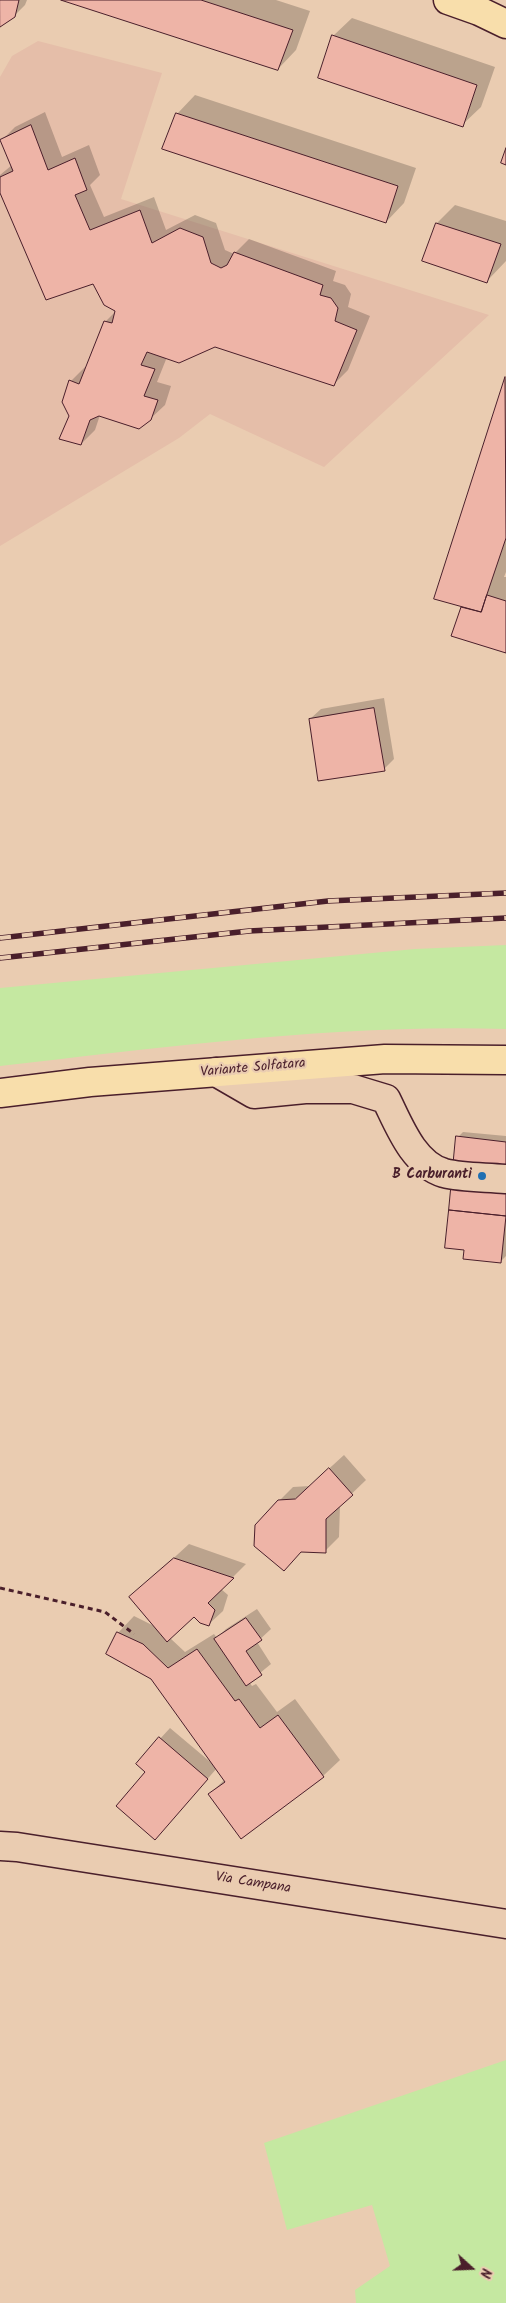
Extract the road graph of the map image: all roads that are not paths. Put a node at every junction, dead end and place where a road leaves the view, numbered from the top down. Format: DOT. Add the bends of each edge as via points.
graph roads {
  1 [pos="448,0"];
  2 [pos="506,24"];
  3 [pos="506,1060"];
  4 [pos="216,1072"];
  5 [pos="0,1093"];
  6 [pos="506,1179"];
  7 [pos="0,1846"];
  8 [pos="506,1924"];
  1 -- 2 [label="main road"];
  3 -- 4 [label="main road, Variante Solfatara" via="385,1059"];
  4 -- 5 [label="main road, Variante Solfatara"];
  4 -- 6 [label="street" via="254,1094 353,1089 386,1099 401,1131 422,1160 444,1173"];
  7 -- 8 [label="street, Via Campana"];
}
